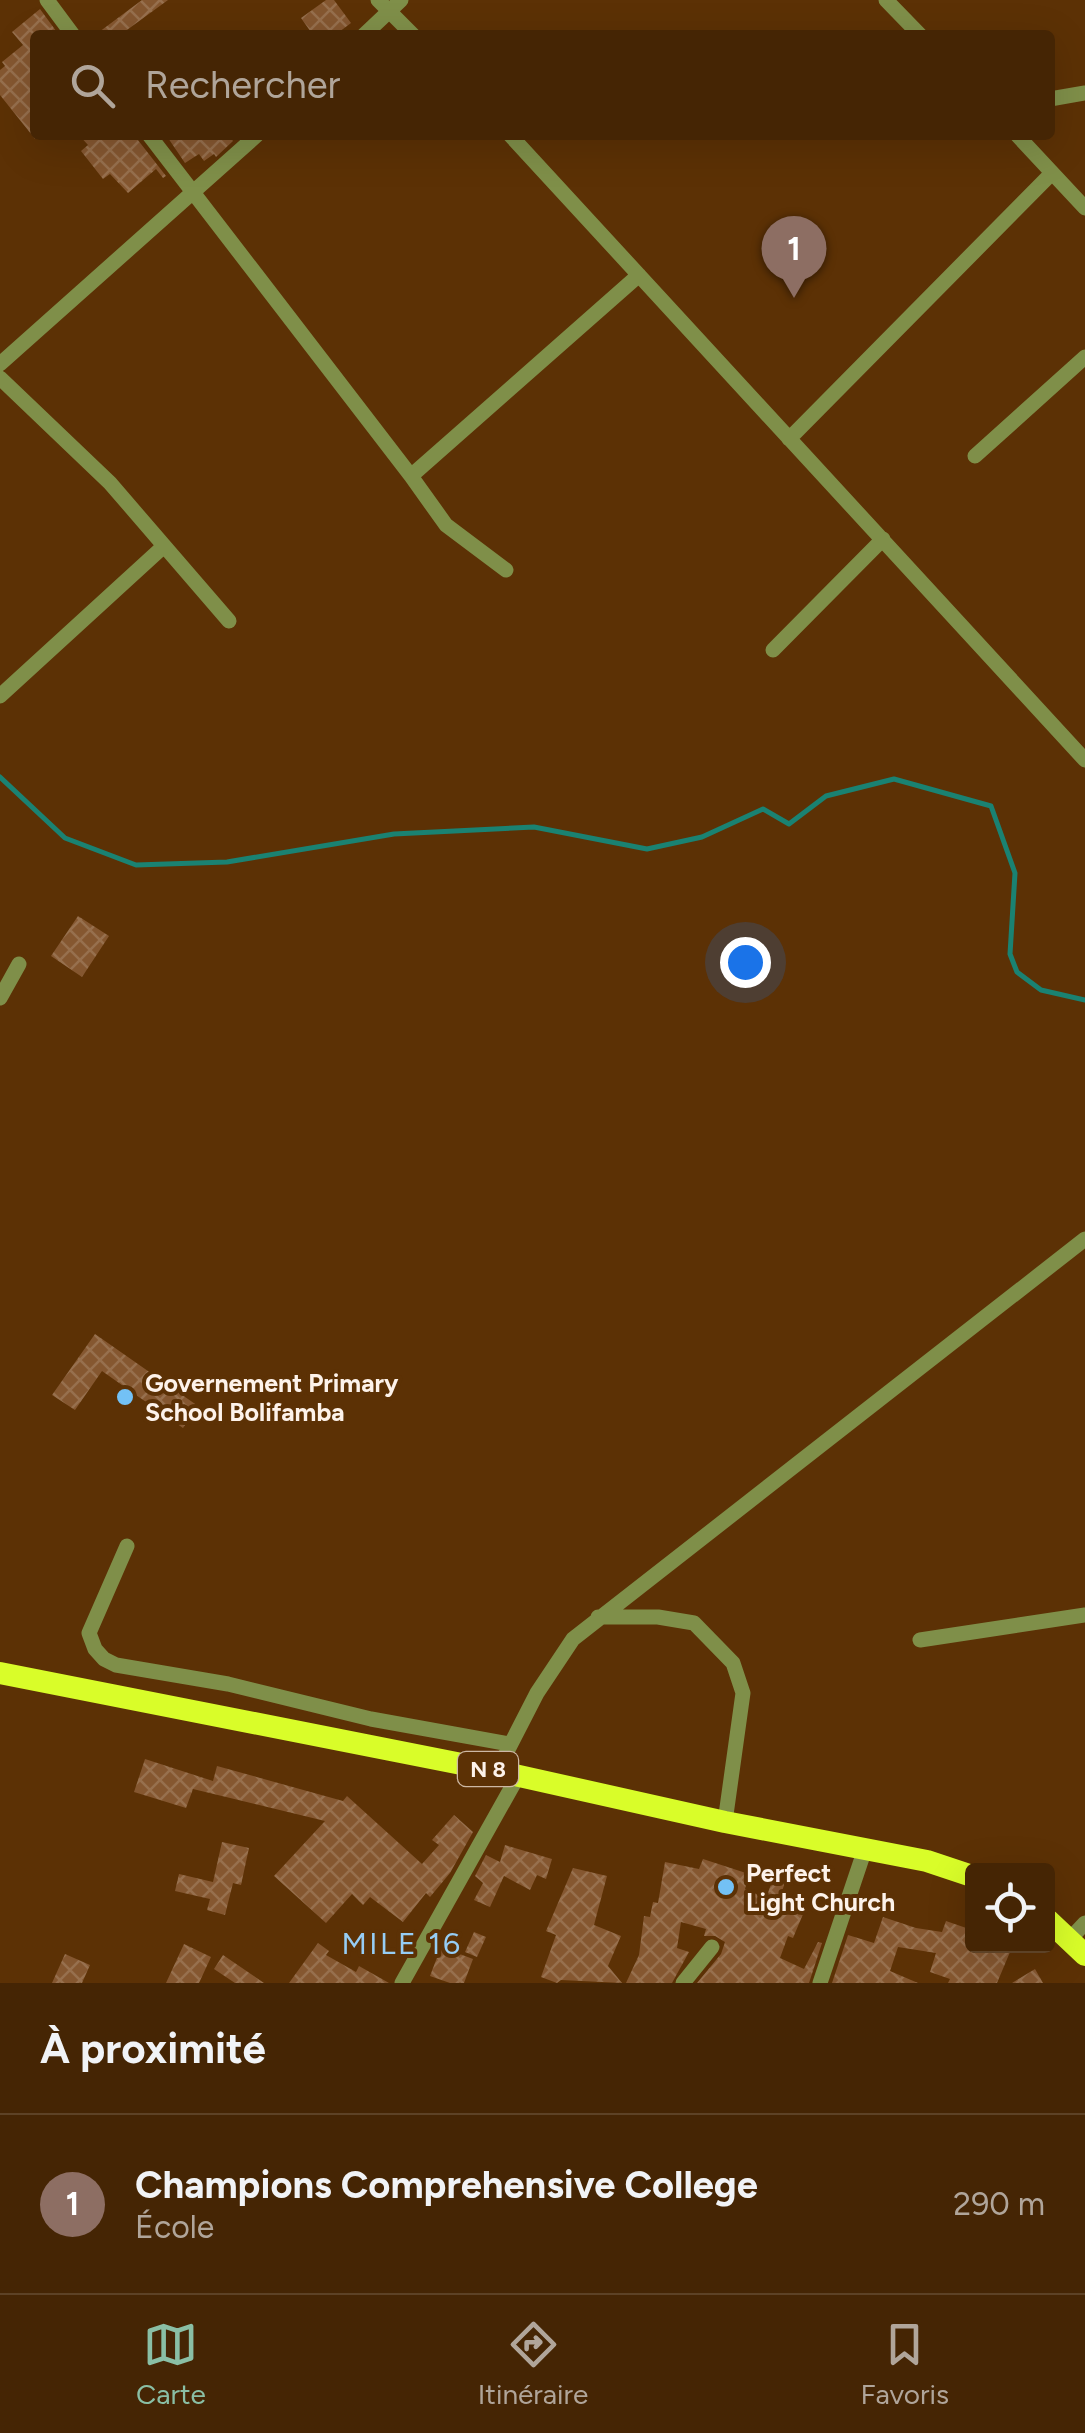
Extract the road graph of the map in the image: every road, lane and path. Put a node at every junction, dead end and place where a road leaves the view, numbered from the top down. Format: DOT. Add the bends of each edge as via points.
graph roads {
  1 [pos="47,0"];
  2 [pos="402,0"];
  3 [pos="886,0"];
  4 [pos="383,6"];
  5 [pos="70,30"];
  6 [pos="367,30"];
  7 [pos="408,30"];
  8 [pos="915,30"];
  9 [pos="1085,93"];
  10 [pos="1055,98"];
  11 [pos="153,140"];
  12 [pos="252,140"];
  13 [pos="515,140"];
  14 [pos="1021,140"];
  15 [pos="1052,173"];
  16 [pos="194,194"];
  17 [pos="1085,208"];
  18 [pos="639,275"];
  19 [pos="1085,358"];
  20 [pos="0,364"];
  21 [pos="0,378"];
  22 [pos="789,439"];
  23 [pos="976,456"];
  24 [pos="411,476"];
  25 [pos="883,539"];
  26 [pos="164,546"];
  27 [pos="506,570"];
  28 [pos="229,621"];
  29 [pos="773,650"];
  30 [pos="0,696"];
  31 [pos="1085,760"];
  32 [pos="18,964"];
  33 [pos="0,998"];
  34 [pos="1085,1239"];
  35 [pos="127,1546"];
  36 [pos="1085,1615"];
  37 [pos="598,1618"];
  38 [pos="920,1640"];
  39 [pos="0,1674"];
  40 [pos="510,1744"];
  41 [pos="507,1773"];
  42 [pos="725,1822"];
  43 [pos="865,1849"];
  44 [pos="965,1874"];
  45 [pos="1055,1924"];
  46 [pos="1080,1939"];
  47 [pos="712,1947"];
  48 [pos="402,1983"];
  49 [pos="683,1983"];
  50 [pos="820,1983"];
  1 -- 5 [label="street"];
  2 -- 4 [label="street"];
  3 -- 8 [label="street"];
  4 -- 6 [label="street"];
  4 -- 7 [label="street"];
  9 -- 10 [label="street"];
  11 -- 16 [label="street"];
  12 -- 16 [label="street"];
  13 -- 18 [label="street"];
  14 -- 15 [label="street"];
  15 -- 17 [label="street"];
  15 -- 22 [label="street"];
  16 -- 20 [label="street"];
  16 -- 24 [label="street"];
  18 -- 22 [label="street"];
  18 -- 24 [label="street"];
  19 -- 23 [label="street"];
  21 -- 26 [label="street" via="96,469"];
  22 -- 25 [label="street"];
  24 -- 27 [label="street" via="446,525"];
  25 -- 29 [label="street"];
  25 -- 31 [label="street"];
  26 -- 28 [label="street"];
  26 -- 30 [label="street"];
  32 -- 33 [label="street"];
  34 -- 37 [label="street"];
  35 -- 40 [label="street" via="89,1633 104,1659"];
  36 -- 38 [label="street"];
  37 -- 40 [label="street" via="563,1652"];
  37 -- 42 [label="street" via="694,1623 734,1663 743,1693"];
  39 -- 41 [label="highway, N 8"];
  40 -- 41 [label="street"];
  41 -- 42 [label="highway, N 8"];
  41 -- 48 [label="street"];
  42 -- 43 [label="highway, N 8"];
  43 -- 44 [label="highway, N 8"];
  43 -- 50 [label="street"];
  45 -- 46 [label="highway"];
  47 -- 49 [label="street"];
}
